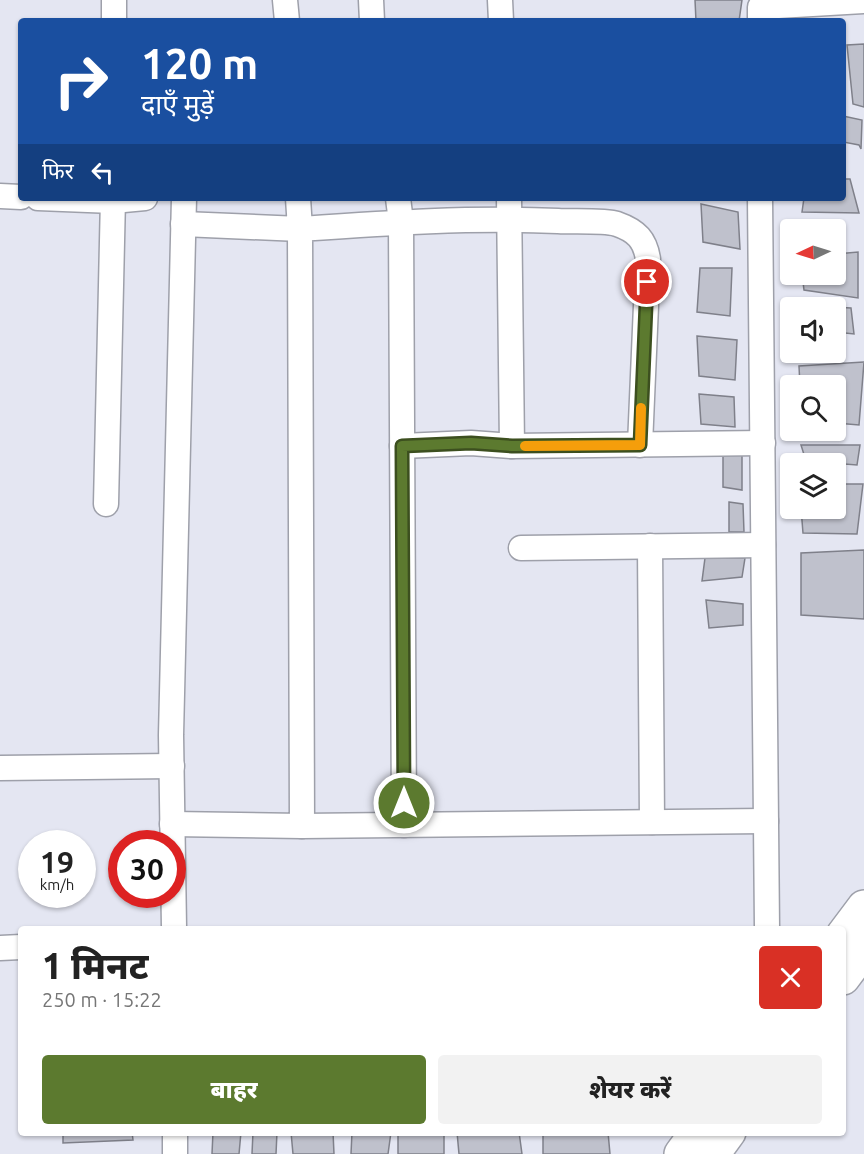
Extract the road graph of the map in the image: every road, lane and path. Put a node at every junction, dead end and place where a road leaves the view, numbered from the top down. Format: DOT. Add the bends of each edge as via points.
graph roads {
  1 [pos="114,0"];
  2 [pos="285,0"];
  3 [pos="371,0"];
  4 [pos="500,0"];
  5 [pos="864,1"];
  6 [pos="760,9"];
  7 [pos="114,18"];
  8 [pos="286,18"];
  9 [pos="372,18"];
  10 [pos="501,18"];
  11 [pos="0,196"];
  12 [pos="18,197"];
  13 [pos="113,201"];
  14 [pos="184,201"];
  15 [pos="298,201"];
  16 [pos="398,201"];
  17 [pos="760,201"];
  18 [pos="509,208"];
  19 [pos="401,222"];
  20 [pos="183,224"];
  21 [pos="300,229"];
  22 [pos="763,443"];
  23 [pos="640,445"];
  24 [pos="402,446"];
  25 [pos="512,446"];
  26 [pos="106,504"];
  27 [pos="763,545"];
  28 [pos="650,546"];
  29 [pos="520,548"];
  30 [pos="172,766"];
  31 [pos="0,768"];
  32 [pos="766,821"];
  33 [pos="652,822"];
  34 [pos="172,824"];
  35 [pos="404,825"];
  36 [pos="302,826"];
  37 [pos="864,907"];
  38 [pos="174,926"];
  39 [pos="767,926"];
  40 [pos="846,931"];
  41 [pos="18,947"];
  42 [pos="0,948"];
  43 [pos="864,950"];
  44 [pos="846,974"];
  45 [pos="175,1136"];
  46 [pos="694,1136"];
  47 [pos="726,1136"];
  48 [pos="175,1154"];
  49 [pos="681,1154"];
  50 [pos="713,1154"];
  1 -- 7 [label="street"];
  2 -- 8 [label="street"];
  3 -- 9 [label="street"];
  4 -- 10 [label="street"];
  5 -- 6 [label="street"];
  11 -- 12 [label="street"];
  13 -- 26 [label="street"];
  14 -- 20 [label="street"];
  15 -- 21 [label="street"];
  16 -- 19 [label="street"];
  17 -- 22 [label="street"];
  18 -- 19 [label="street"];
  18 -- 23 [label="street" via="616,224 645,243 648,259"];
  18 -- 25 [label="street"];
  19 -- 21 [label="street"];
  19 -- 24 [label="street"];
  20 -- 21 [label="street"];
  20 -- 30 [label="street"];
  21 -- 36 [label="street"];
  22 -- 23 [label="street"];
  22 -- 27 [label="street"];
  23 -- 25 [label="street"];
  24 -- 25 [label="street"];
  24 -- 35 [label="street"];
  27 -- 28 [label="street"];
  27 -- 32 [label="street"];
  28 -- 29 [label="street"];
  28 -- 33 [label="street"];
  30 -- 31 [label="street"];
  30 -- 34 [label="street"];
  32 -- 33 [label="street"];
  32 -- 39 [label="street"];
  33 -- 35 [label="street"];
  34 -- 36 [label="street"];
  34 -- 38 [label="street"];
  35 -- 36 [label="street"];
  37 -- 40 [label="street"];
  41 -- 42 [label="street"];
  43 -- 44 [label="street"];
  45 -- 48 [label="street"];
  46 -- 49 [label="street"];
  47 -- 50 [label="street"];
}
